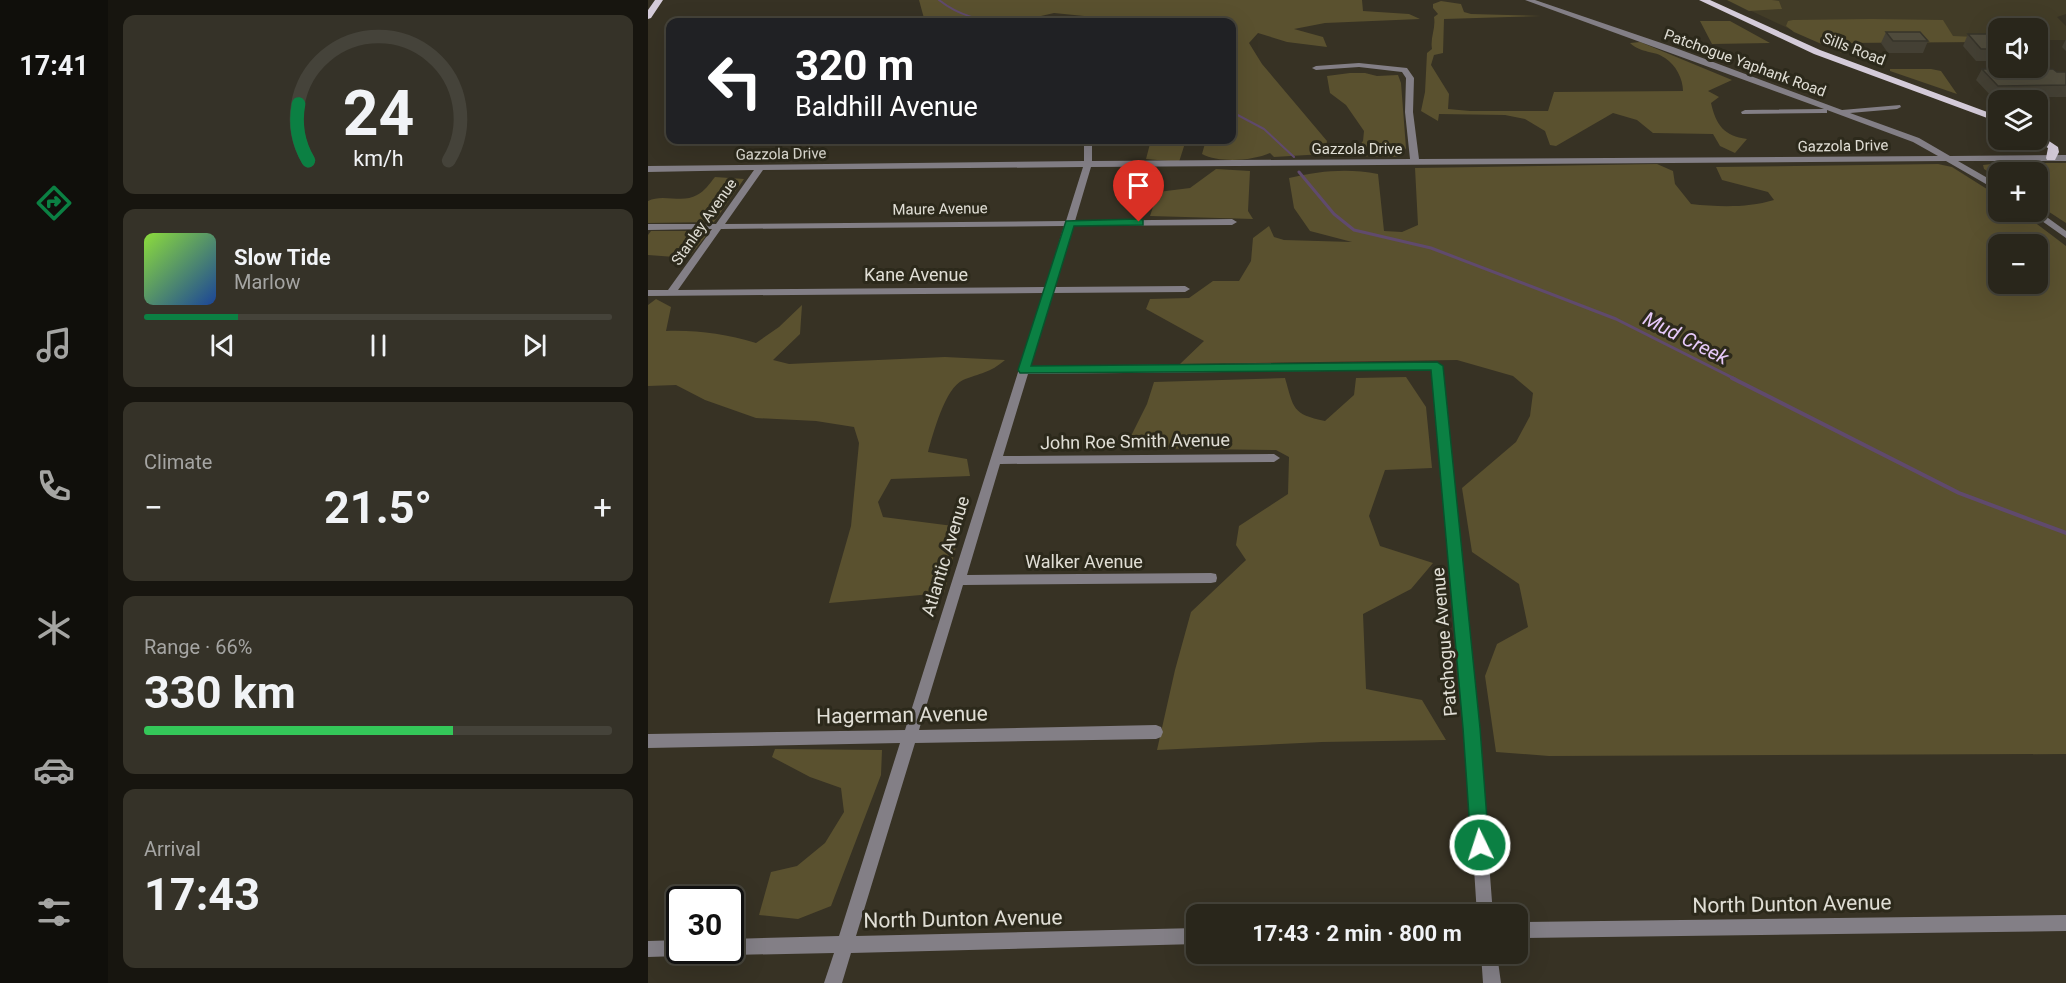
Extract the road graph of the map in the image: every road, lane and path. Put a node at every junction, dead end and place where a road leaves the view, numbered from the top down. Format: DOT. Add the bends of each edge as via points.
graph roads {
  1 [pos="659,0"];
  2 [pos="1528,0"];
  3 [pos="1703,0"];
  4 [pos="648,16"];
  5 [pos="1316,68"];
  6 [pos="1897,106"];
  7 [pos="1835,111"];
  8 [pos="1745,112"];
  9 [pos="1988,115"];
  10 [pos="2048,138"];
  11 [pos="1088,144"];
  12 [pos="2048,144"];
  13 [pos="2066,144"];
  14 [pos="1950,158"];
  15 [pos="2051,158"];
  16 [pos="2066,158"];
  17 [pos="1415,162"];
  18 [pos="1088,164"];
  19 [pos="760,168"];
  20 [pos="648,169"];
  21 [pos="1988,182"];
  22 [pos="1232,222"];
  23 [pos="2048,222"];
  24 [pos="1070,223"];
  25 [pos="648,227"];
  26 [pos="720,227"];
  27 [pos="2066,235"];
  28 [pos="1049,289"];
  29 [pos="1185,289"];
  30 [pos="648,293"];
  31 [pos="671,293"];
  32 [pos="1024,370"];
  33 [pos="1274,458"];
  34 [pos="996,460"];
  35 [pos="1211,578"];
  36 [pos="958,580"];
  37 [pos="1156,732"];
  38 [pos="910,735"];
  39 [pos="648,741"];
  40 [pos="1484,904"];
  41 [pos="2066,923"];
  42 [pos="1528,930"];
  43 [pos="1186,936"];
  44 [pos="845,943"];
  45 [pos="744,947"];
  46 [pos="666,948"];
  47 [pos="648,949"];
  48 [pos="1490,964"];
  49 [pos="833,983"];
  50 [pos="1492,983"];
  1 -- 4 [label="main road"];
  2 -- 7 [label="street, Patchogue Yaphank Road"];
  3 -- 9 [label="main road, Sills Road" via="1817,52"];
  5 -- 17 [label="street" via="1359,65 1404,70 1410,78"];
  6 -- 7 [label="street"];
  7 -- 8 [label="street"];
  7 -- 14 [label="street, Patchogue Yaphank Road" via="1916,140"];
  10 -- 13 [label="main road"];
  11 -- 18 [label="street, Atlantic Avenue"];
  12 -- 15 [label="main road" via="2054,152"];
  14 -- 15 [label="street, Gazzola Drive"];
  14 -- 17 [label="street, Gazzola Drive"];
  14 -- 21 [label="street, Patchogue Yaphank Road"];
  15 -- 16 [label="street, Gazzola Drive"];
  17 -- 18 [label="street, Gazzola Drive"];
  18 -- 19 [label="street, Gazzola Drive"];
  18 -- 24 [label="street, Atlantic Avenue"];
  19 -- 20 [label="street, Gazzola Drive"];
  19 -- 26 [label="street, Stanley Avenue"];
  22 -- 24 [label="street, Maure Avenue"];
  23 -- 27 [label="street"];
  24 -- 26 [label="street, Maure Avenue"];
  24 -- 28 [label="street, Atlantic Avenue"];
  25 -- 26 [label="street, Maure Avenue"];
  26 -- 31 [label="street, Stanley Avenue"];
  28 -- 29 [label="street, Kane Avenue"];
  28 -- 31 [label="street, Kane Avenue"];
  28 -- 32 [label="street, Atlantic Avenue"];
  30 -- 31 [label="street, Kane Avenue"];
  32 -- 34 [label="street, Atlantic Avenue"];
  32 -- 40 [label="street, Patchogue Avenue" via="1437,366 1472,728"];
  33 -- 34 [label="street, John Roe Smith Avenue"];
  34 -- 36 [label="street, Atlantic Avenue"];
  35 -- 36 [label="street, Walker Avenue"];
  36 -- 38 [label="street, Atlantic Avenue"];
  37 -- 38 [label="street, Hagerman Avenue"];
  38 -- 39 [label="street, Hagerman Avenue"];
  38 -- 44 [label="street, Atlantic Avenue"];
  41 -- 42 [label="street, North Dunton Avenue"];
  43 -- 44 [label="street, North Dunton Avenue"];
  44 -- 45 [label="street, North Dunton Avenue"];
  44 -- 49 [label="street, Atlantic Avenue"];
  46 -- 47 [label="street"];
  48 -- 50 [label="street"];
}
